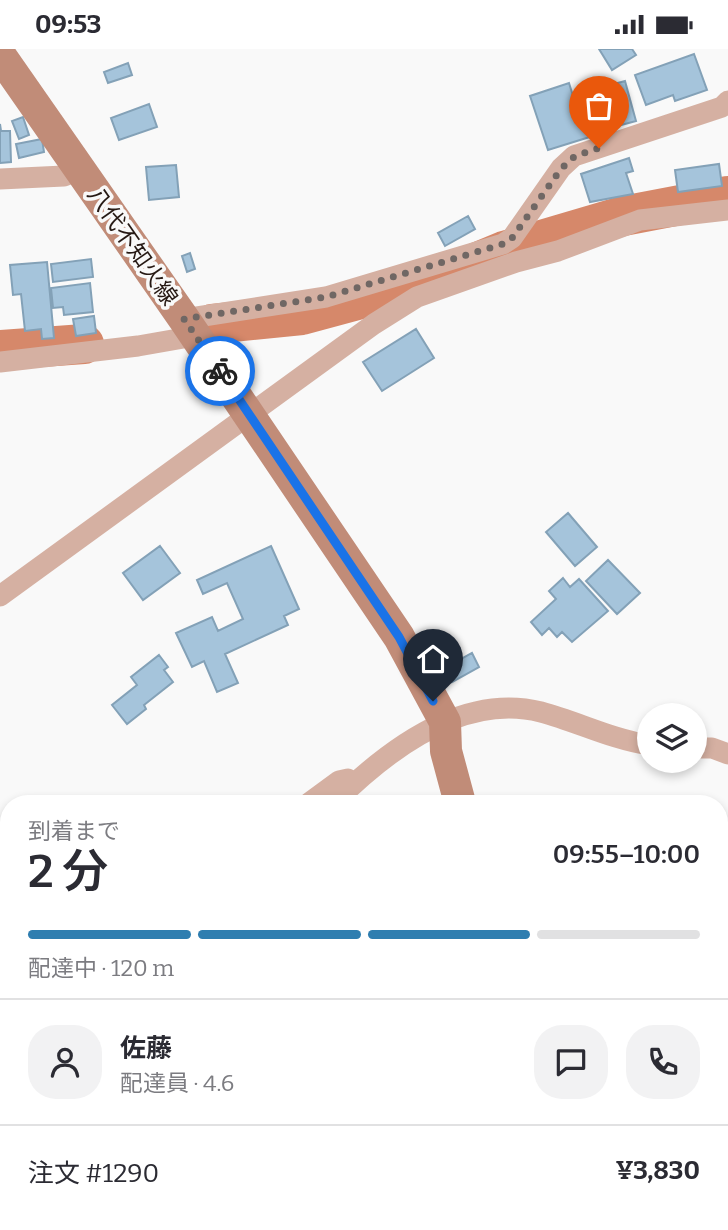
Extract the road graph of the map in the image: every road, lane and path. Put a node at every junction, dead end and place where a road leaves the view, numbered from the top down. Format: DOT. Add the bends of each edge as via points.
graph roads {
  1 [pos="0,55"];
  2 [pos="728,101"];
  3 [pos="79,170"];
  4 [pos="0,179"];
  5 [pos="728,211"];
  6 [pos="190,328"];
  7 [pos="0,362"];
  8 [pos="250,415"];
  9 [pos="0,596"];
  10 [pos="445,736"];
  11 [pos="637,742"];
  12 [pos="707,748"];
  13 [pos="728,754"];
  14 [pos="363,774"];
  15 [pos="320,795"];
  16 [pos="342,795"];
  17 [pos="458,795"];
  1 -- 3 [label="main road, 八代不知火線"];
  2 -- 6 [label="street" via="722,107 575,156 503,244 326,297"];
  3 -- 4 [label="street" via="64,176"];
  3 -- 6 [label="main road, 八代不知火線"];
  5 -- 8 [label="street" via="640,220 417,297"];
  6 -- 7 [label="street" via="138,346"];
  6 -- 8 [label="main road, 八代不知火線"];
  8 -- 9 [label="street"];
  8 -- 10 [label="main road, 八代不知火線" via="399,637"];
  10 -- 11 [label="street" via="476,710 509,708 541,712"];
  10 -- 14 [label="street"];
  10 -- 17 [label="main road, 八代不知火線"];
  12 -- 13 [label="street"];
  14 -- 15 [label="street" via="339,781"];
  14 -- 16 [label="street"];
}
